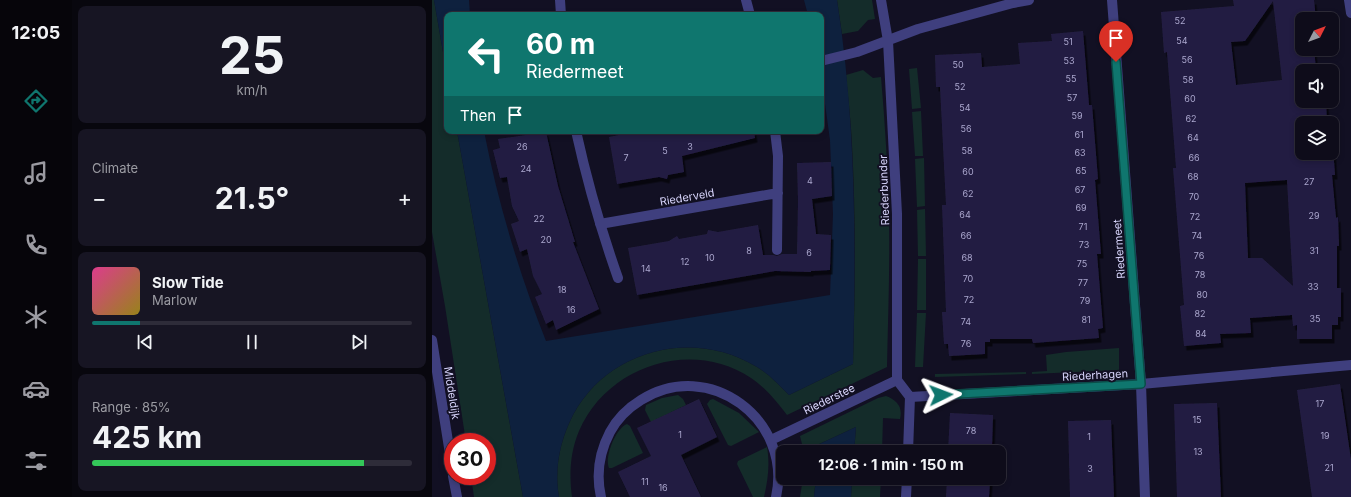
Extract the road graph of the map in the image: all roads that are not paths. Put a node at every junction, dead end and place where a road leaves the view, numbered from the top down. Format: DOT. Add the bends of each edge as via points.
graph roads {
  1 [pos="560,0"];
  2 [pos="746,0"];
  3 [pos="882,0"];
  4 [pos="1029,0"];
  5 [pos="1112,0"];
  6 [pos="1349,0"];
  7 [pos="561,12"];
  8 [pos="749,12"];
  9 [pos="1351,13"];
  10 [pos="888,41"];
  11 [pos="824,60"];
  12 [pos="577,134"];
  13 [pos="775,134"];
  14 [pos="778,194"];
  15 [pos="600,224"];
  16 [pos="777,250"];
  17 [pos="618,278"];
  18 [pos="432,340"];
  19 [pos="1351,365"];
  20 [pos="897,380"];
  21 [pos="1141,384"];
  22 [pos="910,397"];
  23 [pos="446,433"];
  24 [pos="771,440"];
  25 [pos="908,445"];
  26 [pos="455,485"];
  27 [pos="907,485"];
  28 [pos="457,497"];
  29 [pos="601,497"];
  30 [pos="776,497"];
  31 [pos="906,497"];
  32 [pos="1145,497"];
  1 -- 7 [label="street"];
  2 -- 8 [label="street"];
  3 -- 10 [label="street, Riederbunder"];
  4 -- 10 [label="street" via="918,29"];
  5 -- 21 [label="street, Riedermeet"];
  6 -- 9 [label="street"];
  10 -- 11 [label="street"];
  10 -- 20 [label="street, Riederbunder" via="897,214"];
  12 -- 15 [label="street"];
  13 -- 14 [label="street"];
  14 -- 15 [label="street, Riederveld"];
  14 -- 16 [label="street"];
  15 -- 17 [label="street"];
  18 -- 23 [label="street, Middeldijk"];
  19 -- 21 [label="street, Riederhagen"];
  20 -- 22 [label="street"];
  20 -- 24 [label="street, Riederstee"];
  21 -- 22 [label="street, Riederhagen"];
  21 -- 32 [label="street, Riedermeet"];
  22 -- 25 [label="street"];
  24 -- 29 [label="street" via="763,425 751,412 740,402 726,395 694,386 678,386 663,390 634,404 612,428 600,457 598,473"];
  24 -- 30 [label="street" via="778,472"];
  26 -- 28 [label="street, Middeldijk"];
  27 -- 31 [label="street"];
}
